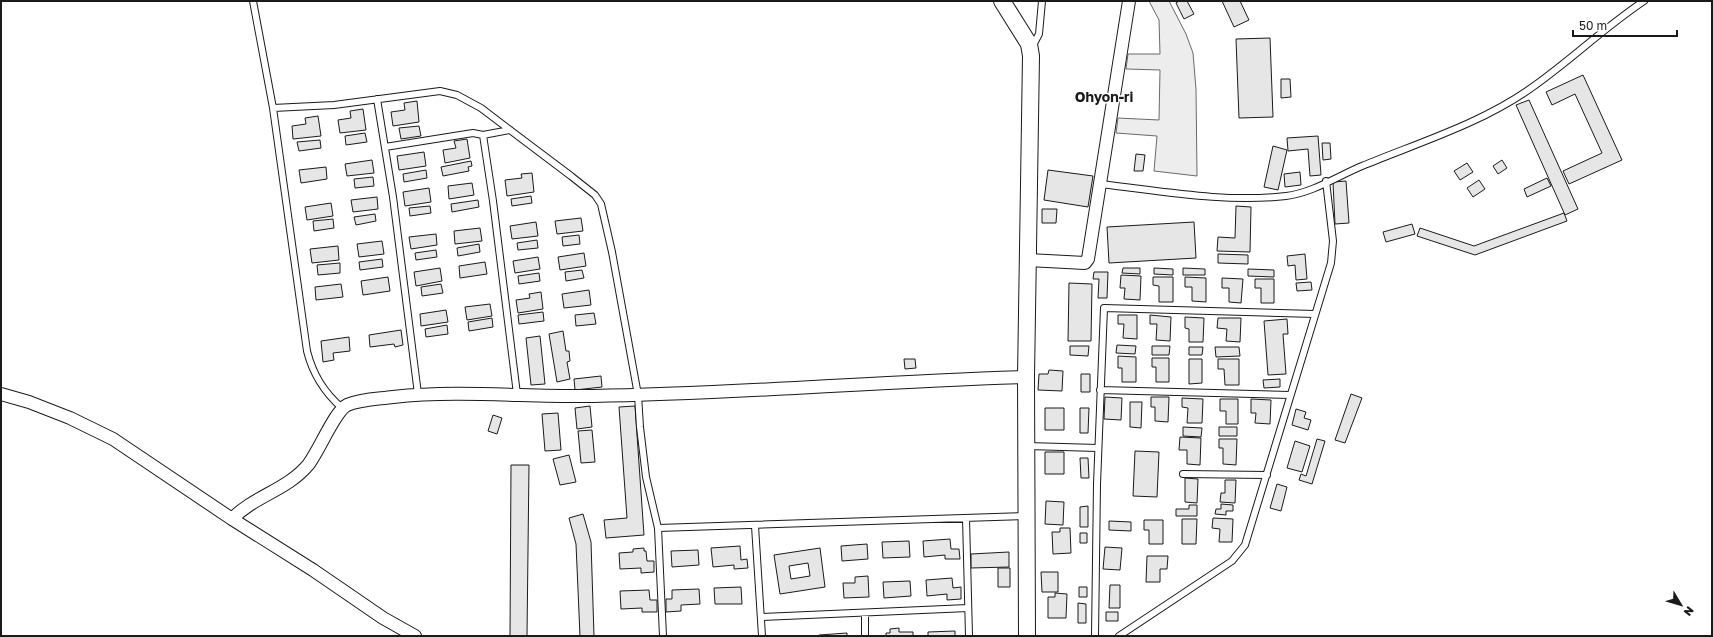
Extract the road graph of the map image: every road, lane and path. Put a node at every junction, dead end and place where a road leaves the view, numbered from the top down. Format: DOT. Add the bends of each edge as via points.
graph roads {
  1 [pos="253,1"];
  2 [pos="1002,1"];
  3 [pos="1042,1"];
  4 [pos="1129,1"];
  5 [pos="1644,1"];
  6 [pos="1030,49"];
  7 [pos="377,99"];
  8 [pos="273,108"];
  9 [pos="510,130"];
  10 [pos="483,135"];
  11 [pos="385,147"];
  12 [pos="1326,181"];
  13 [pos="1100,184"];
  14 [pos="1028,260"];
  15 [pos="1315,314"];
  16 [pos="1026,377"];
  17 [pos="1100,390"];
  18 [pos="1,394"];
  19 [pos="418,394"];
  20 [pos="517,394"];
  21 [pos="638,395"];
  22 [pos="1290,395"];
  23 [pos="342,408"];
  24 [pos="1027,446"];
  25 [pos="1098,448"];
  26 [pos="1183,474"];
  27 [pos="1267,476"];
  28 [pos="1027,516"];
  29 [pos="966,518"];
  30 [pos="232,519"];
  31 [pos="755,526"];
  32 [pos="658,528"];
  33 [pos="968,608"];
  34 [pos="865,613"];
  35 [pos="762,617"];
  36 [pos="415,636"];
  37 [pos="663,636"];
  38 [pos="762,636"];
  39 [pos="865,636"];
  40 [pos="969,636"];
  41 [pos="1027,636"];
  42 [pos="1095,636"];
  43 [pos="1119,636"];
  1 -- 8 [label="lane"];
  2 -- 6 [label="street"];
  3 -- 6 [label="lane" via="1039,34"];
  4 -- 13 [label="street"];
  5 -- 12 [label="lane" via="1610,25 1534,87 1506,104 1462,126"];
  6 -- 14 [label="street"];
  7 -- 8 [label="lane"];
  7 -- 9 [label="lane" via="431,91 448,92 473,103"];
  7 -- 11 [label="lane"];
  8 -- 23 [label="lane" via="307,351 318,381"];
  9 -- 10 [label="lane"];
  9 -- 21 [label="lane" via="587,188 601,204"];
  10 -- 11 [label="lane" via="473,133"];
  10 -- 20 [label="lane"];
  11 -- 19 [label="lane"];
  12 -- 13 [label="lane" via="1296,194 1244,199"];
  12 -- 15 [label="lane" via="1333,254"];
  13 -- 14 [label="street" via="1086,261"];
  14 -- 16 [label="street"];
  15 -- 17 [label="lane" via="1104,308"];
  15 -- 22 [label="lane"];
  16 -- 21 [label="street" via="932,379"];
  16 -- 24 [label="street"];
  17 -- 22 [label="lane"];
  17 -- 25 [label="lane"];
  18 -- 30 [label="street" via="29,402 96,429"];
  19 -- 20 [label="street"];
  19 -- 23 [label="street" via="359,401"];
  20 -- 21 [label="street" via="565,397"];
  21 -- 32 [label="lane" via="645,470"];
  22 -- 27 [label="lane"];
  23 -- 30 [label="street" via="315,455 300,473 281,488 240,511"];
  24 -- 25 [label="lane"];
  24 -- 28 [label="street"];
  25 -- 42 [label="lane"];
  26 -- 27 [label="lane"];
  27 -- 43 [label="lane" via="1248,538 1238,556"];
  28 -- 29 [label="lane"];
  28 -- 41 [label="street"];
  29 -- 31 [label="lane"];
  29 -- 33 [label="lane"];
  30 -- 36 [label="street" via="383,618"];
  31 -- 32 [label="lane"];
  31 -- 35 [label="lane"];
  32 -- 37 [label="lane"];
  33 -- 34 [label="lane"];
  33 -- 40 [label="lane"];
  34 -- 35 [label="lane"];
  34 -- 39 [label="lane"];
  35 -- 38 [label="lane"];
}
